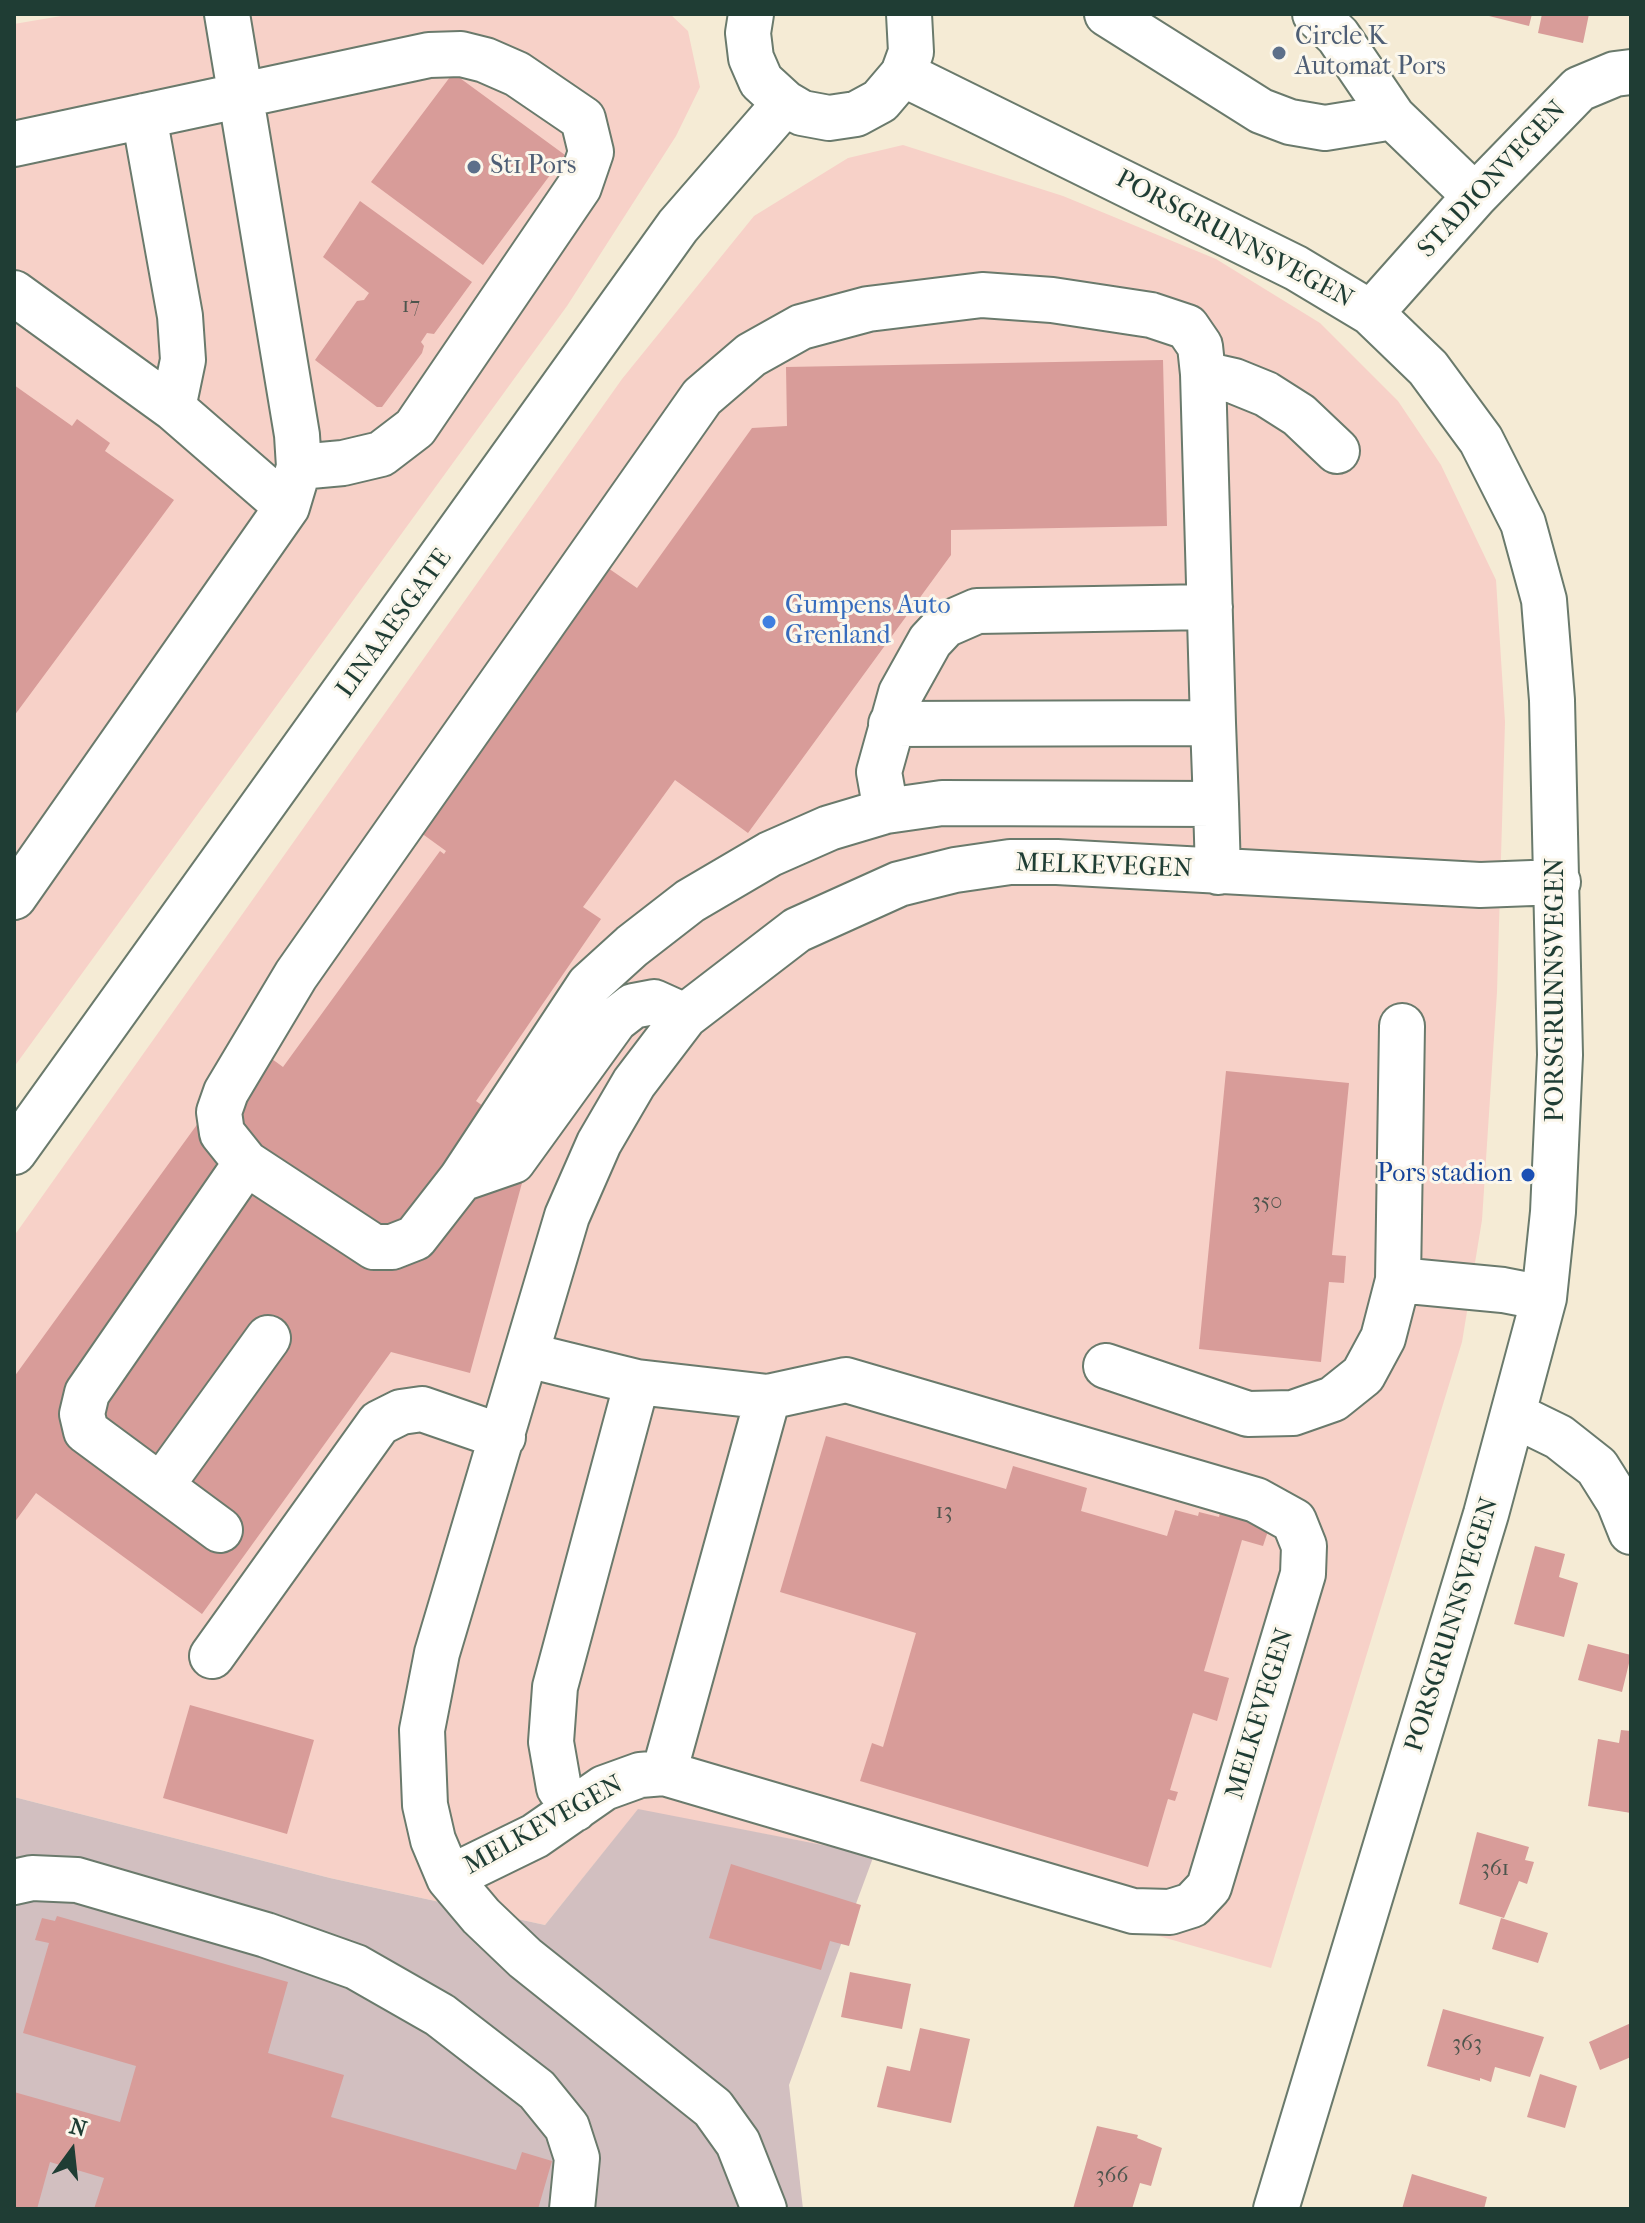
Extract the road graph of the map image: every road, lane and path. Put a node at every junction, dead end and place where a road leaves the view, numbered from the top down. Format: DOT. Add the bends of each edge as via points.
graph roads {
  1 [pos="227,14"];
  2 [pos="751,14"];
  3 [pos="909,14"];
  4 [pos="1107,14"];
  5 [pos="1315,14"];
  6 [pos="1631,72"];
  7 [pos="903,74"];
  8 [pos="240,95"];
  9 [pos="785,103"];
  10 [pos="144,116"];
  11 [pos="1393,117"];
  12 [pos="14,144"];
  13 [pos="1475,196"];
  14 [pos="14,293"];
  15 [pos="1371,313"];
  16 [pos="1203,374"];
  17 [pos="173,408"];
  18 [pos="1337,451"];
  19 [pos="293,487"];
  20 [pos="1210,607"];
  21 [pos="1213,723"];
  22 [pos="891,724"];
  23 [pos="1117,804"];
  24 [pos="1216,804"];
  25 [pos="886,811"];
  26 [pos="1117,866"];
  27 [pos="1218,872"];
  28 [pos="1558,882"];
  29 [pos="14,897"];
  30 [pos="685,1016"];
  31 [pos="1402,1026"];
  32 [pos="14,1152"];
  33 [pos="246,1163"];
  34 [pos="461,1179"];
  35 [pos="1398,1280"];
  36 [pos="1544,1298"];
  37 [pos="268,1338"];
  38 [pos="527,1355"];
  39 [pos="1106,1366"];
  40 [pos="637,1382"];
  41 [pos="768,1397"];
  42 [pos="1514,1415"];
  43 [pos="503,1437"];
  44 [pos="161,1486"];
  45 [pos="220,1530"];
  46 [pos="1631,1532"];
  47 [pos="212,1656"];
  48 [pos="664,1773"];
  49 [pos="575,1809"];
  50 [pos="449,1878"];
  51 [pos="14,1882"];
  52 [pos="572,2209"];
  53 [pos="764,2209"];
  54 [pos="1276,2209"];
  1 -- 8 [label="main road"];
  2 -- 9 [label="main road" via="751,58 761,81"];
  3 -- 7 [label="main road" via="911,52"];
  4 -- 11 [label="main road" via="1261,111 1290,122 1325,128"];
  5 -- 11 [label="main road" via="1338,36"];
  6 -- 13 [label="main road, STADIONVEGEN" via="1579,89"];
  7 -- 9 [label="main road" via="880,101 856,114 829,118"];
  7 -- 15 [label="main road, PORSGRUNNSVEGEN" via="1296,268"];
  8 -- 10 [label="main road"];
  8 -- 19 [label="main road" via="297,435"];
  8 -- 19 [label="main road" via="429,55 461,54 517,74 583,119 591,152 579,187 415,428 381,454 343,463"];
  9 -- 32 [label="main road, LINAAESGATE" via="678,226"];
  10 -- 12 [label="main road"];
  10 -- 17 [label="main road" via="180,316 183,360"];
  11 -- 13 [label="main road"];
  13 -- 15 [label="main road, STADIONVEGEN"];
  14 -- 17 [label="main road"];
  15 -- 28 [label="main road, PORSGRUNNSVEGEN" via="1428,368 1481,440 1523,523 1544,600"];
  16 -- 18 [label="main road" via="1266,394 1299,415"];
  16 -- 20 [label="main road"];
  16 -- 33 [label="main road" via="1200,346 1187,327 1151,315 982,295 854,313 801,327 751,355 702,397 296,975 219,1112 222,1133"];
  17 -- 19 [label="main road"];
  19 -- 29 [label="main road"];
  20 -- 21 [label="main road"];
  20 -- 22 [label="main road" via="977,611 945,625 930,641 901,693"];
  21 -- 22 [label="main road"];
  21 -- 24 [label="main road"];
  22 -- 25 [label="main road" via="879,772"];
  23 -- 24 [label="main road"];
  23 -- 25 [label="main road" via="942,803"];
  23 -- 26 [label="main road"];
  24 -- 27 [label="main road"];
  25 -- 34 [label="main road" via="770,854 690,901 632,946 589,985"];
  26 -- 27 [label="main road, MELKEVEGEN"];
  26 -- 30 [label="main road, MELKEVEGEN" via="1010,862 899,884 797,930"];
  27 -- 28 [label="main road, MELKEVEGEN" via="1480,885"];
  28 -- 36 [label="main road, PORSGRUNNSVEGEN" via="1560,1055"];
  30 -- 34 [label="main road" via="654,1002 633,1006 615,1020 513,1161"];
  30 -- 38 [label="main road, MELKEVEGEN" via="634,1083 599,1143 567,1216"];
  31 -- 35 [label="main road"];
  33 -- 34 [label="main road" via="374,1247 415,1238"];
  33 -- 44 [label="main road" via="87,1393 82,1414 86,1431"];
  35 -- 36 [label="main road"];
  35 -- 39 [label="main road" via="1383,1338 1363,1375 1333,1399 1293,1413 1248,1414"];
  36 -- 42 [label="main road, PORSGRUNNSVEGEN"];
  37 -- 44 [label="main road"];
  38 -- 40 [label="main road, MELKEVEGEN"];
  38 -- 43 [label="main road, MELKEVEGEN"];
  40 -- 41 [label="main road, MELKEVEGEN"];
  40 -- 49 [label="main road" via="555,1687 551,1742 559,1788"];
  41 -- 48 [label="main road"];
  41 -- 48 [label="main road, MELKEVEGEN" via="846,1380 1256,1500 1294,1521 1304,1546 1303,1574 1209,1887 1192,1905 1170,1912 1133,1911"];
  42 -- 46 [label="main road" via="1559,1437 1597,1467"];
  42 -- 54 [label="main road, PORSGRUNNSVEGEN"];
  43 -- 47 [label="main road" via="422,1409 379,1423"];
  43 -- 50 [label="main road, MELKEVEGEN" via="437,1653 422,1730 425,1805"];
  44 -- 45 [label="main road"];
  48 -- 49 [label="main road, MELKEVEGEN" via="604,1788"];
  49 -- 50 [label="main road, MELKEVEGEN" via="535,1836"];
  50 -- 53 [label="main road, MELKEVEGEN" via="525,1958 713,2108 738,2143"];
  51 -- 52 [label="main road" via="77,1880 266,1935 356,1967 440,2015 537,2090 567,2127 577,2158"];
}
